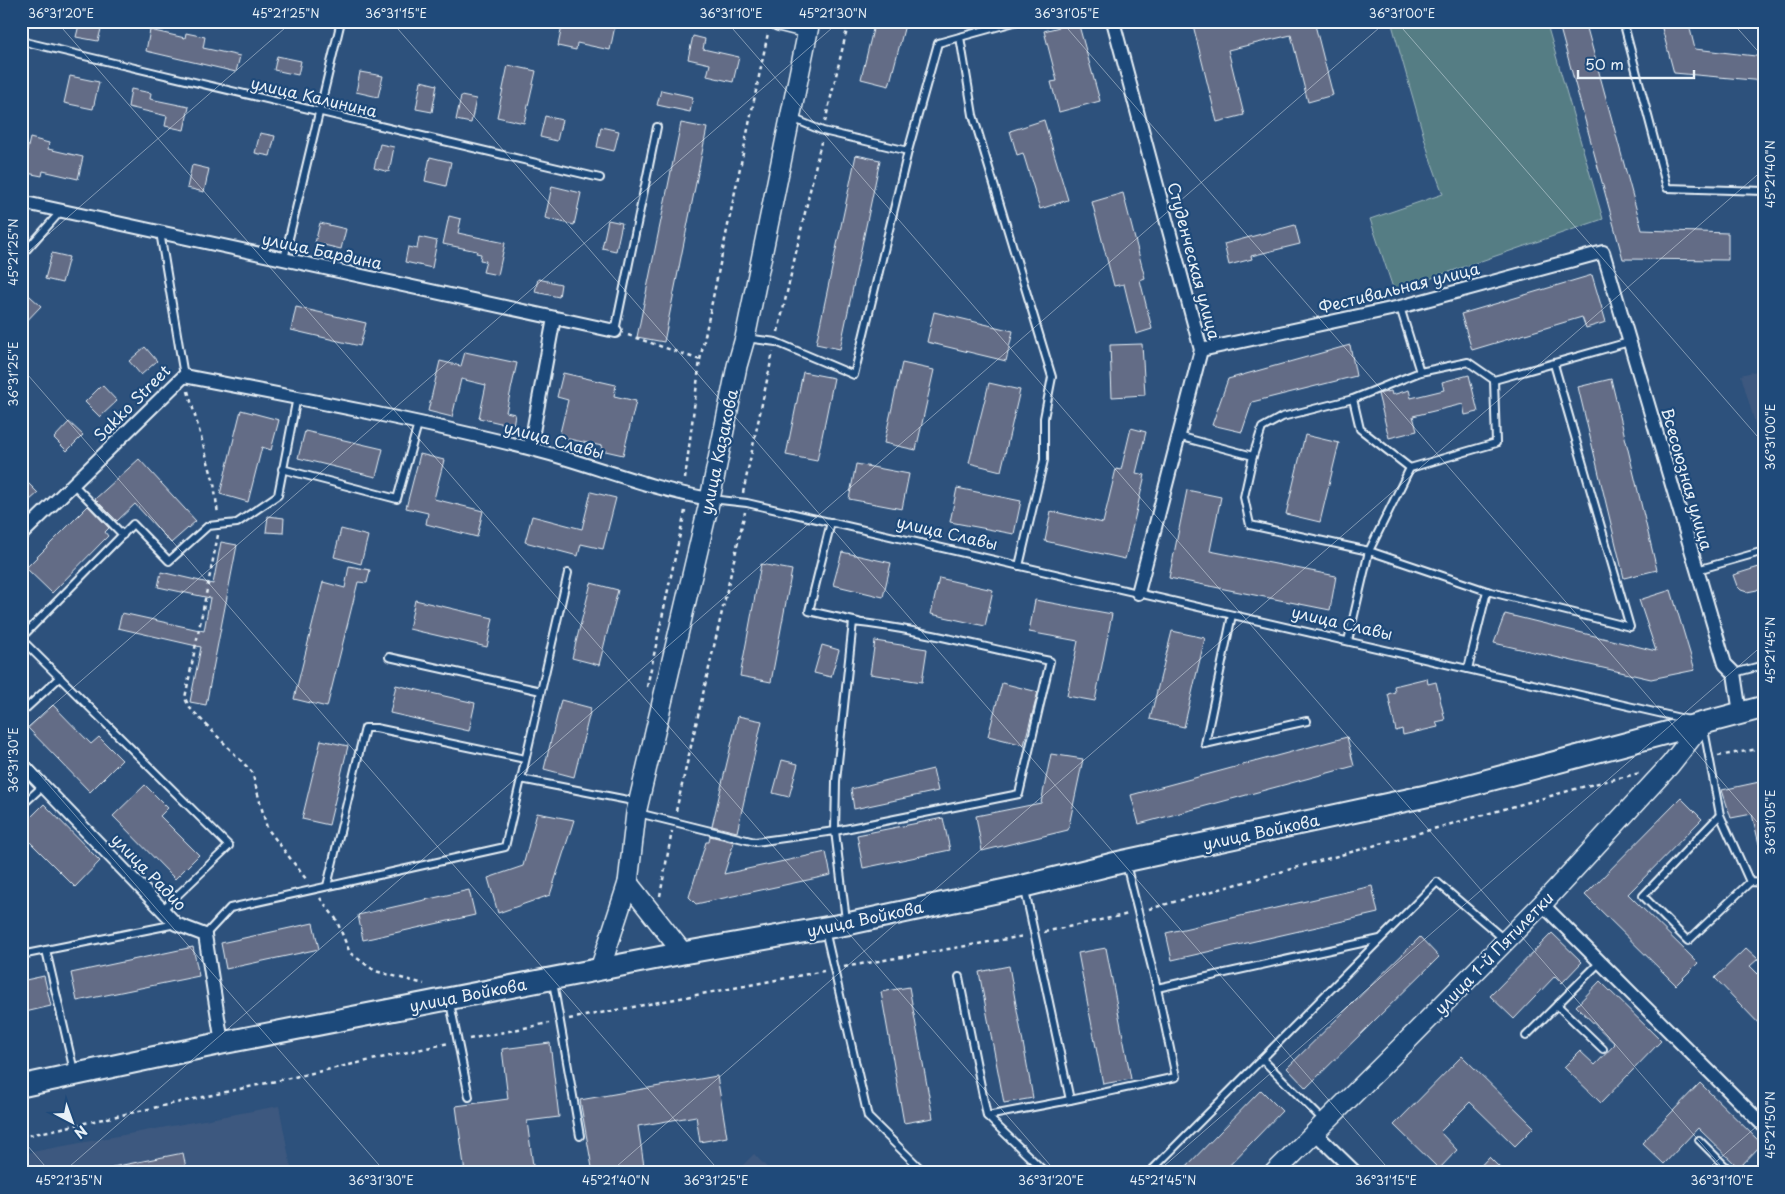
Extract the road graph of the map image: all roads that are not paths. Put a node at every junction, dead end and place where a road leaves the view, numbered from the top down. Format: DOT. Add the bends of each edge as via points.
graph roads {
  1 [pos="341,21"];
  2 [pos="1018,21"];
  3 [pos="1113,21"];
  4 [pos="1623,21"];
  5 [pos="809,24"];
  6 [pos="774,26"];
  7 [pos="960,36"];
  8 [pos="21,41"];
  9 [pos="319,112"];
  10 [pos="790,117"];
  11 [pos="657,127"];
  12 [pos="908,152"];
  13 [pos="600,178"];
  14 [pos="1764,190"];
  15 [pos="21,202"];
  16 [pos="62,210"];
  17 [pos="160,232"];
  18 [pos="1603,252"];
  19 [pos="21,256"];
  20 [pos="284,259"];
  21 [pos="1400,307"];
  22 [pos="554,318"];
  23 [pos="616,331"];
  24 [pos="746,338"];
  25 [pos="1629,342"];
  26 [pos="1201,350"];
  27 [pos="1554,364"];
  28 [pos="1420,372"];
  29 [pos="184,376"];
  30 [pos="1494,380"];
  31 [pos="297,397"];
  32 [pos="1353,400"];
  33 [pos="418,424"];
  34 [pos="1178,436"];
  35 [pos="530,448"];
  36 [pos="1254,456"];
  37 [pos="1410,468"];
  38 [pos="282,470"];
  39 [pos="73,484"];
  40 [pos="710,499"];
  41 [pos="831,522"];
  42 [pos="21,535"];
  43 [pos="123,535"];
  44 [pos="1369,551"];
  45 [pos="1764,551"];
  46 [pos="1019,566"];
  47 [pos="1697,570"];
  48 [pos="568,573"];
  49 [pos="1487,591"];
  50 [pos="1138,595"];
  51 [pos="1232,615"];
  52 [pos="862,623"];
  53 [pos="21,638"];
  54 [pos="1348,641"];
  55 [pos="389,657"];
  56 [pos="1764,665"];
  57 [pos="1468,669"];
  58 [pos="1734,673"];
  59 [pos="60,677"];
  60 [pos="541,691"];
  61 [pos="1764,707"];
  62 [pos="1740,713"];
  63 [pos="21,714"];
  64 [pos="1307,721"];
  65 [pos="1703,723"];
  66 [pos="526,759"];
  67 [pos="21,764"];
  68 [pos="521,779"];
  69 [pos="43,786"];
  70 [pos="21,806"];
  71 [pos="638,808"];
  72 [pos="1720,815"];
  73 [pos="835,831"];
  74 [pos="1125,861"];
  75 [pos="1750,882"];
  76 [pos="628,883"];
  77 [pos="1764,883"];
  78 [pos="326,886"];
  79 [pos="1024,886"];
  80 [pos="1542,904"];
  81 [pos="162,910"];
  82 [pos="176,924"];
  83 [pos="847,924"];
  84 [pos="824,928"];
  85 [pos="205,935"];
  86 [pos="1382,938"];
  87 [pos="1506,941"];
  88 [pos="46,950"];
  89 [pos="683,953"];
  90 [pos="21,955"];
  91 [pos="1600,962"];
  92 [pos="600,970"];
  93 [pos="959,977"];
  94 [pos="552,979"];
  95 [pos="1157,988"];
  96 [pos="449,999"];
  97 [pos="1557,1005"];
  98 [pos="1526,1036"];
  99 [pos="222,1043"];
  100 [pos="1602,1049"];
  101 [pos="1262,1059"];
  102 [pos="75,1075"];
  103 [pos="21,1086"];
  104 [pos="469,1097"];
  105 [pos="1070,1100"];
  106 [pos="987,1116"];
  107 [pos="1764,1126"];
  108 [pos="1320,1127"];
  109 [pos="580,1136"];
  110 [pos="1699,1140"];
  111 [pos="1764,1162"];
  112 [pos="924,1173"];
  113 [pos="1046,1173"];
  114 [pos="1149,1173"];
  115 [pos="1274,1173"];
  116 [pos="1356,1173"];
  117 [pos="1732,1173"];
  118 [pos="1753,1173"];
  1 -- 9 [label="lane"];
  2 -- 7 [label="lane"];
  3 -- 26 [label="street, Студенческая улица"];
  4 -- 14 [label="lane" via="1667,188"];
  5 -- 6 [label="main road"];
  5 -- 10 [label="main road, улица Казакова"];
  7 -- 12 [label="lane" via="938,43"];
  7 -- 46 [label="lane" via="973,115 1052,377 1044,418 1044,460"];
  8 -- 9 [label="lane, улица Калинина"];
  9 -- 13 [label="lane, улица Калинина"];
  9 -- 20 [label="lane"];
  10 -- 12 [label="lane" via="823,131"];
  10 -- 24 [label="main road, улица Казакова"];
  11 -- 23 [label="lane"];
  12 -- 24 [label="lane" via="854,375 776,342"];
  15 -- 16 [label="street, улица Бардина"];
  16 -- 17 [label="street, улица Бардина"];
  16 -- 19 [label="lane"];
  17 -- 20 [label="street, улица Бардина"];
  17 -- 29 [label="lane, Sakko Street"];
  18 -- 21 [label="street, Фестивальная улица"];
  18 -- 25 [label="street, Всесоюзная улица"];
  20 -- 22 [label="street, улица Бардина"];
  21 -- 26 [label="street, Фестивальная улица"];
  21 -- 28 [label="lane"];
  22 -- 23 [label="street, улица Бардина"];
  22 -- 35 [label="street"];
  24 -- 40 [label="main road, улица Казакова" via="737,366"];
  25 -- 27 [label="lane"];
  25 -- 47 [label="street, Всесоюзная улица"];
  26 -- 34 [label="street, Студенческая улица"];
  27 -- 30 [label="lane"];
  27 -- 49 [label="lane" via="1630,627"];
  28 -- 30 [label="lane" via="1468,362"];
  28 -- 32 [label="lane"];
  29 -- 31 [label="street, улица Славы"];
  29 -- 39 [label="street, Sakko Street"];
  30 -- 37 [label="lane" via="1496,444"];
  31 -- 33 [label="street, улица Славы"];
  31 -- 38 [label="lane"];
  32 -- 36 [label="lane" via="1282,417 1262,428"];
  32 -- 37 [label="lane" via="1360,429"];
  33 -- 35 [label="street, улица Славы"];
  33 -- 38 [label="lane" via="397,500"];
  34 -- 36 [label="lane"];
  34 -- 50 [label="street, Студенческая улица"];
  35 -- 40 [label="street, улица Славы" via="682,494"];
  36 -- 44 [label="lane" via="1244,497 1250,525"];
  37 -- 44 [label="lane"];
  38 -- 43 [label="lane" via="278,495 237,523 208,526 169,561 133,524"];
  39 -- 42 [label="street, Sakko Street"];
  39 -- 43 [label="lane"];
  40 -- 41 [label="lane, улица Славы" via="747,503"];
  40 -- 71 [label="main road, улица Казакова"];
  41 -- 46 [label="lane, улица Славы"];
  41 -- 52 [label="lane" via="809,611"];
  43 -- 53 [label="lane"];
  44 -- 49 [label="lane"];
  44 -- 54 [label="lane"];
  45 -- 47 [label="lane"];
  46 -- 50 [label="lane, улица Славы"];
  47 -- 58 [label="street, Всесоюзная улица" via="1725,664"];
  48 -- 60 [label="lane"];
  49 -- 57 [label="lane"];
  50 -- 51 [label="lane, улица Славы"];
  51 -- 54 [label="lane, улица Славы"];
  51 -- 64 [label="lane" via="1205,744"];
  52 -- 73 [label="lane" via="853,622 836,780"];
  52 -- 73 [label="lane" via="901,628 1050,662 1019,794"];
  53 -- 59 [label="lane"];
  54 -- 57 [label="lane, улица Славы"];
  55 -- 60 [label="lane"];
  56 -- 58 [label="lane"];
  57 -- 65 [label="lane, улица Славы"];
  58 -- 62 [label="street, Всесоюзная улица"];
  59 -- 63 [label="lane"];
  59 -- 81 [label="lane" via="229,846"];
  60 -- 66 [label="lane"];
  61 -- 62 [label="main road, улица Войкова"];
  62 -- 65 [label="main road, улица Войкова"];
  65 -- 72 [label="lane"];
  65 -- 74 [label="main road, улица Войкова" via="1440,793"];
  65 -- 80 [label="main road, улица 1-й Пятилетки" via="1670,765"];
  66 -- 68 [label="lane"];
  66 -- 78 [label="lane" via="365,728"];
  67 -- 69 [label="street, улица Радио"];
  68 -- 71 [label="lane"];
  68 -- 78 [label="lane" via="505,847"];
  69 -- 70 [label="lane"];
  69 -- 81 [label="street, улица Радио"];
  71 -- 73 [label="lane" via="674,822 755,842"];
  71 -- 76 [label="main road, улица Казакова"];
  72 -- 75 [label="lane"];
  72 -- 75 [label="lane" via="1643,896 1688,941"];
  73 -- 83 [label="lane"];
  74 -- 79 [label="main road, улица Войкова"];
  74 -- 95 [label="lane"];
  75 -- 77 [label="lane"];
  76 -- 89 [label="main road"];
  76 -- 92 [label="main road, улица Казакова"];
  78 -- 85 [label="lane" via="230,908"];
  79 -- 83 [label="main road, улица Войкова"];
  79 -- 105 [label="lane"];
  80 -- 87 [label="main road, улица 1-й Пятилетки"];
  80 -- 91 [label="street"];
  81 -- 82 [label="street, улица Радио"];
  82 -- 85 [label="street, улица Радио"];
  82 -- 88 [label="lane"];
  83 -- 84 [label="main road, улица Войкова"];
  84 -- 89 [label="main road, улица Войкова"];
  84 -- 112 [label="lane" via="868,1117"];
  85 -- 99 [label="street"];
  86 -- 87 [label="lane" via="1437,882"];
  86 -- 95 [label="lane"];
  86 -- 101 [label="lane"];
  87 -- 108 [label="main road, улица 1-й Пятилетки"];
  88 -- 90 [label="lane"];
  88 -- 102 [label="lane"];
  89 -- 92 [label="main road, улица Войкова"];
  91 -- 97 [label="lane"];
  91 -- 107 [label="street"];
  92 -- 94 [label="main road, улица Войкова"];
  93 -- 106 [label="lane"];
  94 -- 96 [label="main road, улица Войкова"];
  94 -- 109 [label="lane"];
  95 -- 105 [label="lane" via="1176,1078"];
  96 -- 99 [label="main road, улица Войкова"];
  96 -- 104 [label="lane"];
  97 -- 98 [label="lane"];
  97 -- 100 [label="lane"];
  99 -- 102 [label="main road, улица Войкова"];
  101 -- 108 [label="lane"];
  101 -- 114 [label="lane"];
  102 -- 103 [label="main road, улица Войкова"];
  105 -- 106 [label="lane"];
  106 -- 113 [label="lane"];
  108 -- 115 [label="main road, улица 1-й Пятилетки"];
  108 -- 116 [label="street"];
  110 -- 117 [label="lane"];
  111 -- 118 [label="lane"];
}
